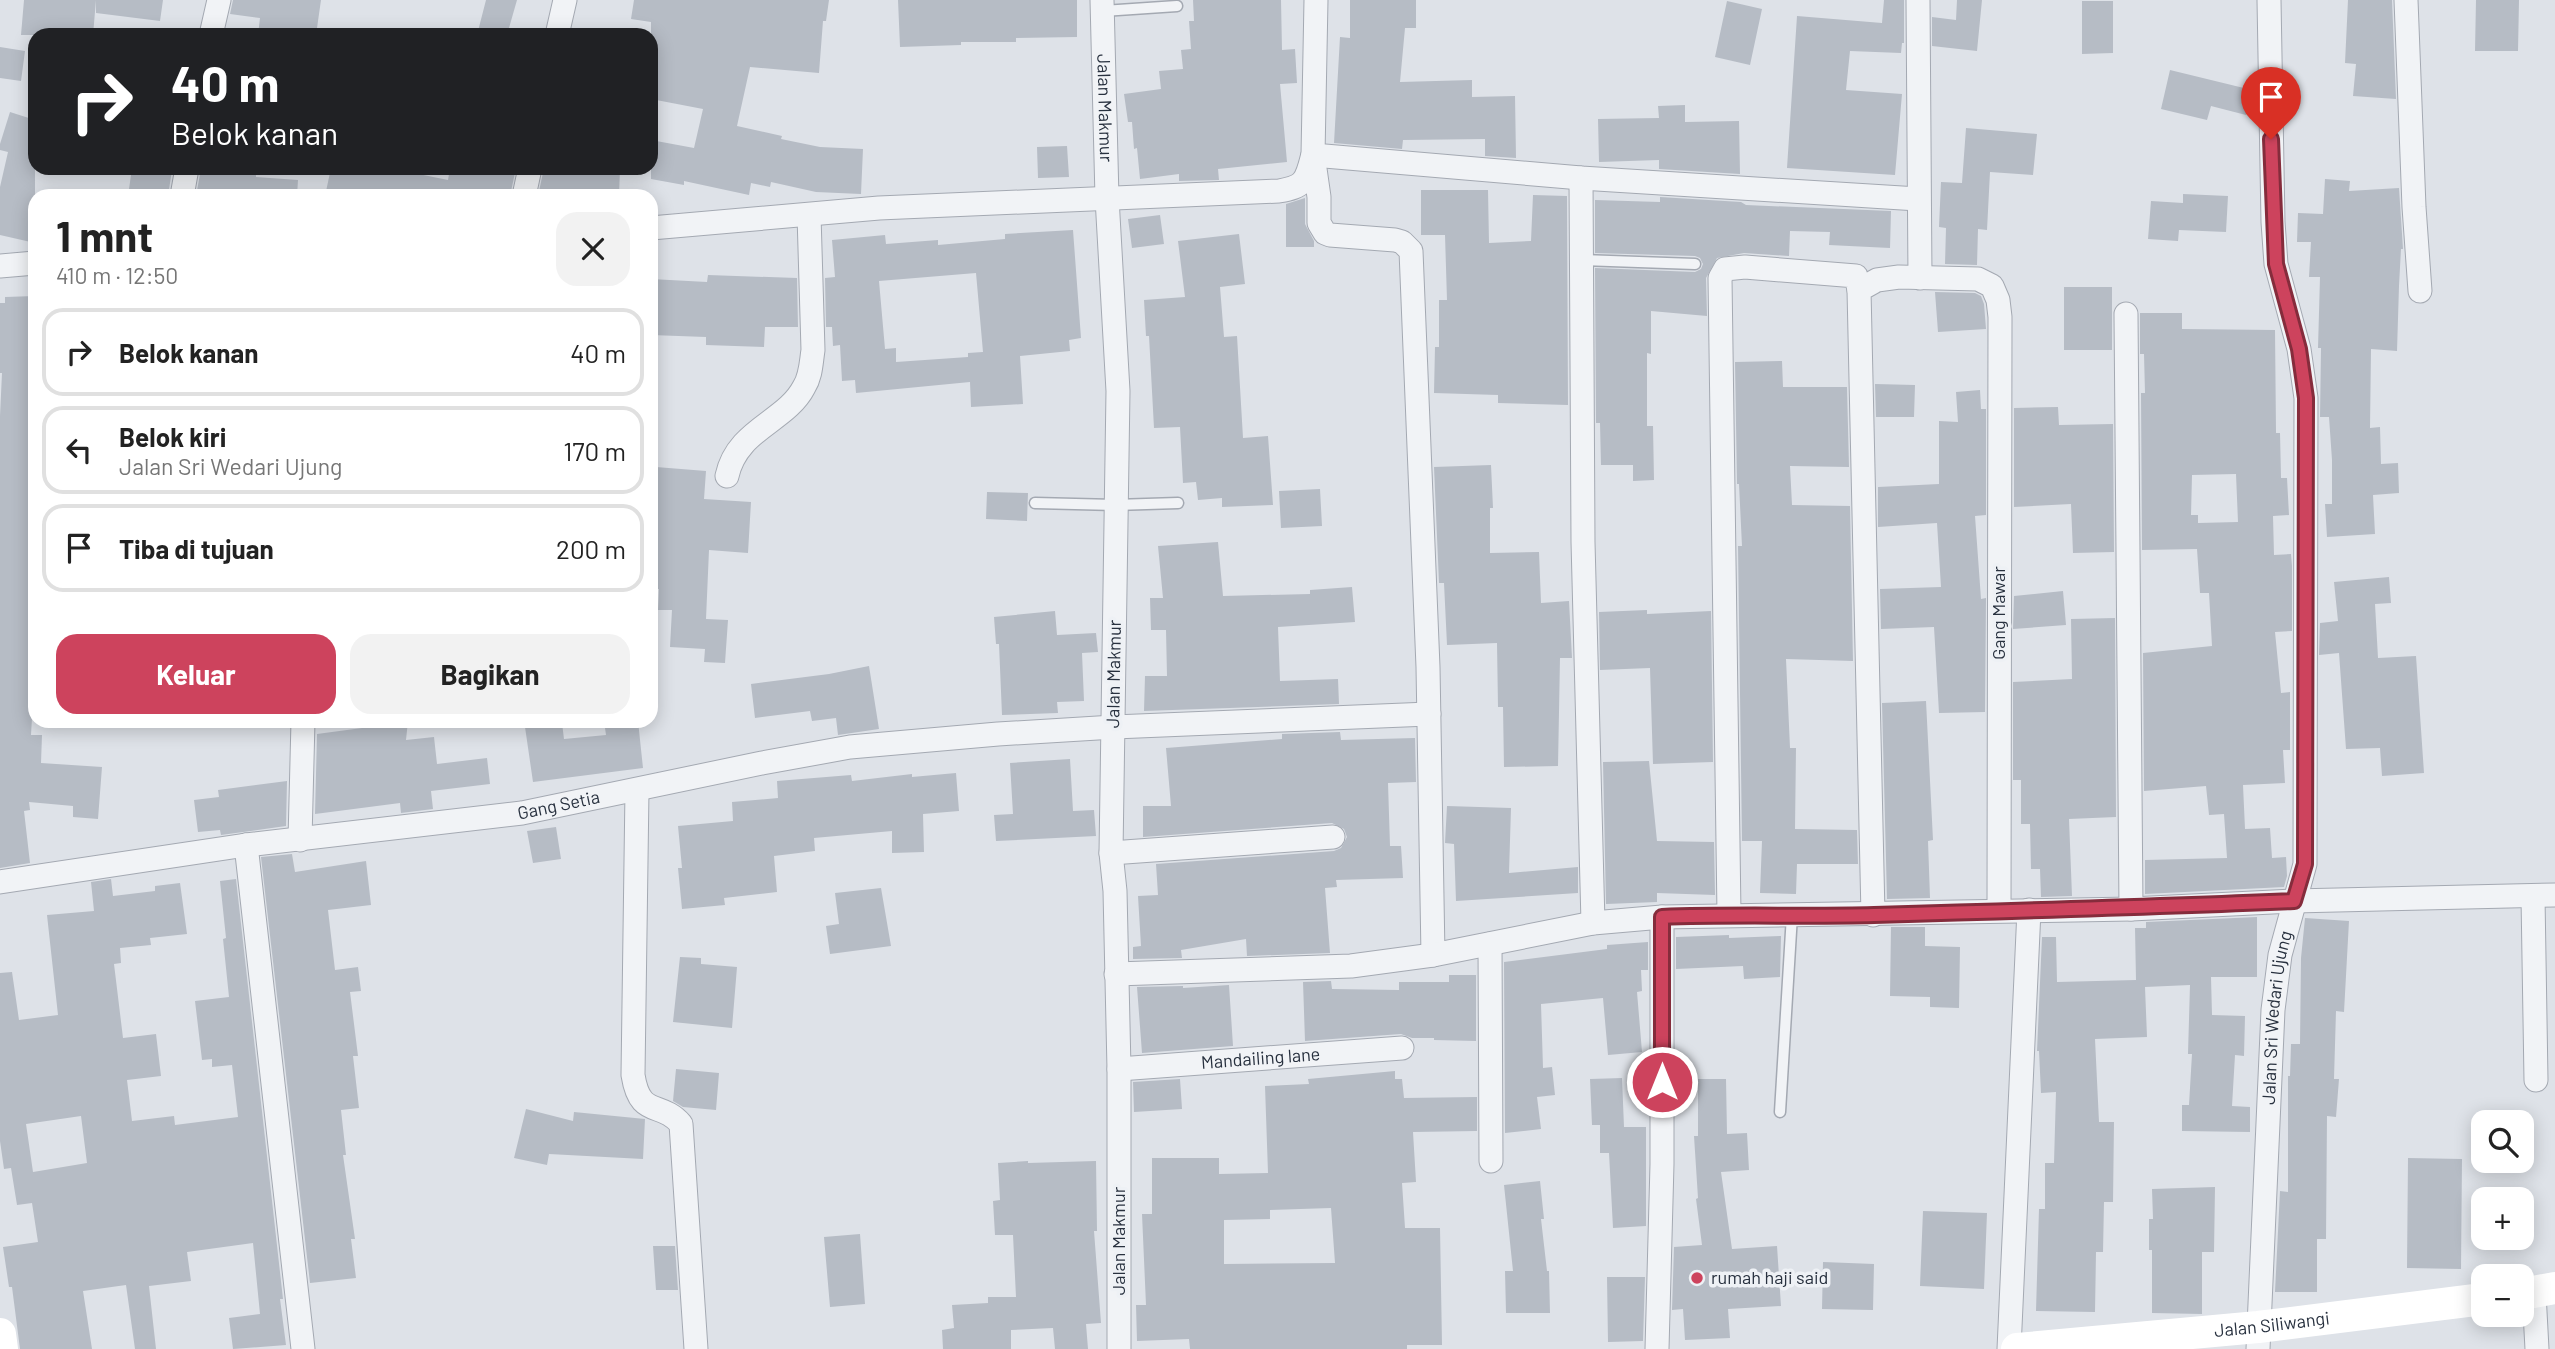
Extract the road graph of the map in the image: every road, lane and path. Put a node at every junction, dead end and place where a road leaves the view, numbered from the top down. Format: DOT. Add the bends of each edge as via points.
graph roads {
  1 [pos="219,0"];
  2 [pos="565,0"];
  3 [pos="1316,0"];
  4 [pos="1918,0"];
  5 [pos="2269,0"];
  6 [pos="2406,0"];
  7 [pos="1102,5"];
  8 [pos="1177,6"];
  9 [pos="213,28"];
  10 [pos="559,28"];
  11 [pos="1312,155"];
  12 [pos="1581,178"];
  13 [pos="1108,198"];
  14 [pos="1918,199"];
  15 [pos="809,215"];
  16 [pos="658,227"];
  17 [pos="1582,260"];
  18 [pos="28,264"];
  19 [pos="1695,264"];
  20 [pos="0,266"];
  21 [pos="1920,278"];
  22 [pos="1859,290"];
  23 [pos="2420,291"];
  24 [pos="2126,314"];
  25 [pos="727,476"];
  26 [pos="1035,503"];
  27 [pos="1178,503"];
  28 [pos="1115,505"];
  29 [pos="1429,714"];
  30 [pos="1114,727"];
  31 [pos="303,728"];
  32 [pos="637,790"];
  33 [pos="1333,837"];
  34 [pos="300,840"];
  35 [pos="246,845"];
  36 [pos="1111,853"];
  37 [pos="0,882"];
  38 [pos="2544,896"];
  39 [pos="2294,901"];
  40 [pos="2131,909"];
  41 [pos="1999,910"];
  42 [pos="2029,910"];
  43 [pos="1729,914"];
  44 [pos="1792,915"];
  45 [pos="1873,915"];
  46 [pos="1662,917"];
  47 [pos="1593,923"];
  48 [pos="1490,944"];
  49 [pos="1433,954"];
  50 [pos="1116,974"];
  51 [pos="1402,1048"];
  52 [pos="1119,1069"];
  53 [pos="2536,1080"];
  54 [pos="1780,1112"];
  55 [pos="1491,1161"];
  56 [pos="2537,1292"];
  57 [pos="2471,1301"];
  58 [pos="0,1334"];
  59 [pos="2258,1338"];
  60 [pos="2,1349"];
  61 [pos="303,1349"];
  62 [pos="696,1349"];
  63 [pos="1119,1349"];
  64 [pos="1657,1349"];
  65 [pos="2009,1349"];
  66 [pos="2017,1349"];
  67 [pos="2537,1349"];
  1 -- 9 [label="street"];
  2 -- 10 [label="street"];
  3 -- 11 [label="street"];
  4 -- 14 [label="street"];
  5 -- 39 [label="street, Jalan Sri Wedari Ujung" via="2276,264 2299,349 2306,398 2305,864"];
  6 -- 23 [label="street"];
  7 -- 8 [label="lane"];
  7 -- 13 [label="street, Jalan Makmur"];
  11 -- 12 [label="street"];
  11 -- 13 [label="street" via="1307,177 1296,188"];
  11 -- 29 [label="street" via="1325,233 1395,240 1411,251"];
  12 -- 14 [label="street"];
  12 -- 17 [label="street"];
  13 -- 15 [label="street"];
  13 -- 28 [label="street, Jalan Makmur" via="1118,391"];
  14 -- 21 [label="street"];
  15 -- 16 [label="street"];
  15 -- 25 [label="street" via="810,372 797,398 745,442 730,462"];
  17 -- 19 [label="lane"];
  17 -- 47 [label="street" via="1583,542"];
  18 -- 20 [label="street"];
  21 -- 22 [label="street, Gang Mawar" via="1886,278"];
  21 -- 41 [label="street, Gang Mawar" via="1985,282 1996,292 2000,317"];
  22 -- 43 [label="street" via="1856,276 1745,267 1725,269 1720,278"];
  22 -- 45 [label="street"];
  24 -- 40 [label="street"];
  26 -- 28 [label="lane"];
  27 -- 28 [label="lane"];
  28 -- 30 [label="street, Jalan Makmur"];
  29 -- 30 [label="street, Gang Setia"];
  29 -- 49 [label="street"];
  30 -- 32 [label="street, Gang Setia" via="850,747"];
  30 -- 36 [label="street, Jalan Makmur"];
  31 -- 34 [label="street"];
  32 -- 34 [label="street, Gang Setia" via="522,813"];
  32 -- 62 [label="street" via="633,1075 639,1099 681,1124"];
  33 -- 36 [label="street"];
  34 -- 35 [label="street, Gang Setia"];
  35 -- 37 [label="street, Gang Setia"];
  35 -- 61 [label="street"];
  36 -- 50 [label="street, Jalan Makmur"];
  38 -- 39 [label="street"];
  38 -- 53 [label="street"];
  39 -- 40 [label="street"];
  39 -- 59 [label="street, Jalan Sri Wedari Ujung" via="2280,955 2273,1010"];
  40 -- 42 [label="street"];
  41 -- 42 [label="street"];
  41 -- 45 [label="street"];
  42 -- 65 [label="street"];
  43 -- 44 [label="street"];
  43 -- 46 [label="street"];
  44 -- 45 [label="street"];
  44 -- 54 [label="lane"];
  46 -- 47 [label="street"];
  46 -- 64 [label="street"];
  47 -- 48 [label="street"];
  48 -- 49 [label="street"];
  48 -- 55 [label="street"];
  49 -- 50 [label="street" via="1351,966"];
  50 -- 52 [label="street, Jalan Makmur"];
  51 -- 52 [label="street, Mandailing lane"];
  52 -- 63 [label="street, Jalan Makmur"];
  56 -- 67 [label="street"];
  57 -- 59 [label="street, Jalan Siliwangi"];
  58 -- 60 [label="street"];
  59 -- 66 [label="street, Jalan Siliwangi"];
}
